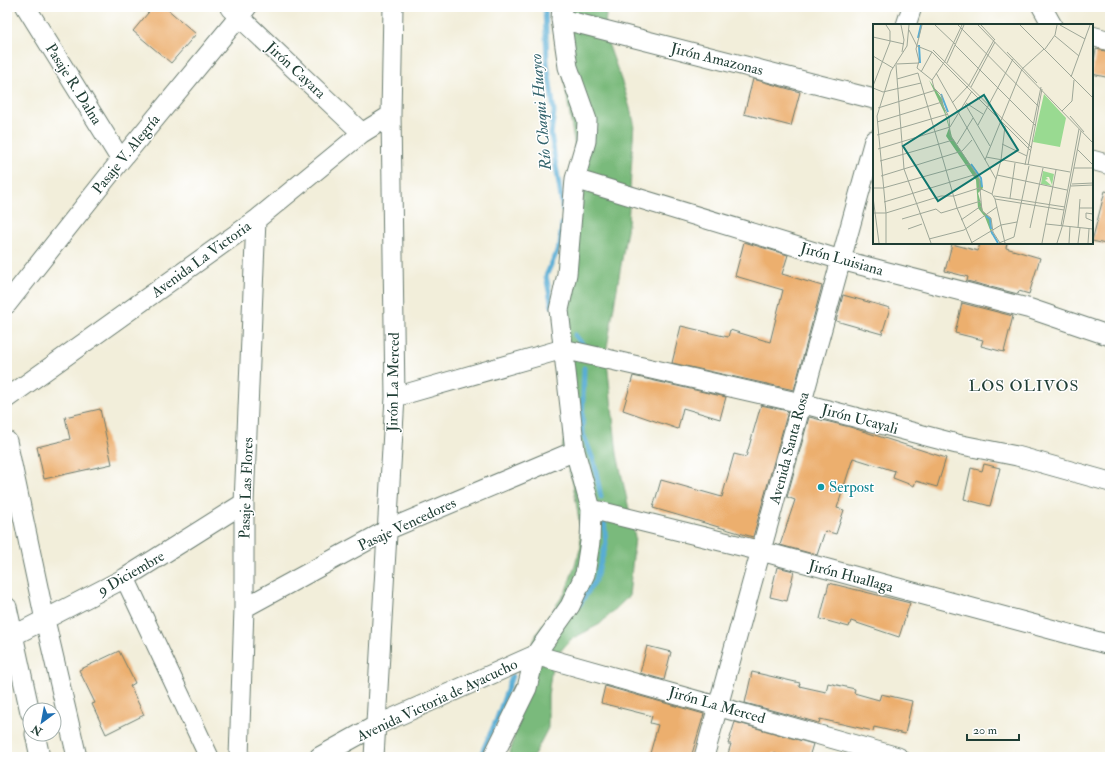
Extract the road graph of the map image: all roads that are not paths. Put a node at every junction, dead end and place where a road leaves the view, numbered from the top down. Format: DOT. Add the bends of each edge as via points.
graph roads {
  1 [pos="26,7"];
  2 [pos="393,7"];
  3 [pos="912,7"];
  4 [pos="1042,7"];
  5 [pos="238,10"];
  6 [pos="561,13"];
  7 [pos="906,24"];
  8 [pos="1051,24"];
  9 [pos="1093,36"];
  10 [pos="1110,41"];
  11 [pos="873,99"];
  12 [pos="391,115"];
  13 [pos="362,133"];
  14 [pos="873,144"];
  15 [pos="121,160"];
  16 [pos="1093,160"];
  17 [pos="1110,165"];
  18 [pos="575,179"];
  19 [pos="256,220"];
  20 [pos="841,260"];
  21 [pos="7,304"];
  22 [pos="1110,336"];
  23 [pos="563,349"];
  24 [pos="7,398"];
  25 [pos="395,398"];
  26 [pos="801,403"];
  27 [pos="7,441"];
  28 [pos="575,451"];
  29 [pos="1110,482"];
  30 [pos="244,503"];
  31 [pos="591,509"];
  32 [pos="387,530"];
  33 [pos="761,551"];
  34 [pos="125,578"];
  35 [pos="7,607"];
  36 [pos="244,608"];
  37 [pos="45,620"];
  38 [pos="10,637"];
  39 [pos="1110,645"];
  40 [pos="535,655"];
  41 [pos="27,702"];
  42 [pos="717,705"];
  43 [pos="375,726"];
  44 [pos="37,742"];
  45 [pos="40,757"];
  46 [pos="77,757"];
  47 [pos="209,757"];
  48 [pos="239,757"];
  49 [pos="319,757"];
  50 [pos="374,757"];
  51 [pos="493,757"];
  52 [pos="704,757"];
  53 [pos="898,757"];
  1 -- 15 [label="street, Pasaje R. Dalna"];
  2 -- 12 [label="street, Jirón La Merced"];
  3 -- 7 [label="street"];
  4 -- 8 [label="street"];
  5 -- 13 [label="street, Jirón Cayara"];
  5 -- 15 [label="street, Pasaje V. Alegría"];
  6 -- 11 [label="street, Jirón Amazonas"];
  6 -- 18 [label="street" via="568,67 587,120 586,141"];
  9 -- 10 [label="street"];
  12 -- 13 [label="street, Avenida La Victoria"];
  12 -- 25 [label="street, Jirón La Merced"];
  13 -- 19 [label="street, Avenida La Victoria"];
  14 -- 20 [label="street, Avenida Santa Rosa"];
  15 -- 21 [label="street, Pasaje V. Alegría"];
  16 -- 17 [label="street"];
  18 -- 20 [label="street, Jirón Luisiana"];
  18 -- 23 [label="street" via="567,274 559,310"];
  19 -- 24 [label="street, Avenida La Victoria"];
  19 -- 30 [label="street, Pasaje Las Flores"];
  20 -- 22 [label="street, Jirón Luisiana" via="1031,309"];
  20 -- 26 [label="street, Avenida Santa Rosa"];
  23 -- 25 [label="street"];
  23 -- 26 [label="street, Jirón Ucayali"];
  23 -- 28 [label="street"];
  25 -- 32 [label="street, Jirón La Merced"];
  26 -- 29 [label="street, Jirón Ucayali" via="958,444 1017,456"];
  26 -- 33 [label="street, Avenida Santa Rosa"];
  27 -- 37 [label="street"];
  28 -- 31 [label="street"];
  28 -- 32 [label="street, Pasaje Vencedores"];
  30 -- 34 [label="street, 9 Diciembre"];
  30 -- 36 [label="street, Pasaje Las Flores"];
  31 -- 33 [label="street, Jirón Huallaga"];
  31 -- 40 [label="street" via="590,542 585,574 570,606"];
  32 -- 36 [label="street, Pasaje Vencedores"];
  32 -- 43 [label="street, Jirón La Merced"];
  33 -- 39 [label="street, Jirón Huallaga"];
  33 -- 42 [label="street, Avenida Santa Rosa"];
  34 -- 37 [label="street, 9 Diciembre"];
  34 -- 47 [label="street"];
  35 -- 38 [label="street"];
  36 -- 48 [label="street, Pasaje Las Flores"];
  37 -- 38 [label="street, 9 Diciembre"];
  37 -- 46 [label="street"];
  38 -- 41 [label="street"];
  40 -- 42 [label="street, Jirón La Merced"];
  40 -- 43 [label="street, Avenida Victoria de Ayacucho"];
  40 -- 51 [label="street" via="527,688"];
  42 -- 52 [label="street, Avenida Santa Rosa"];
  42 -- 53 [label="street, Jirón La Merced"];
  43 -- 49 [label="street, Avenida Victoria de Ayacucho"];
  43 -- 50 [label="street, Jirón La Merced"];
  44 -- 45 [label="street"];
}
